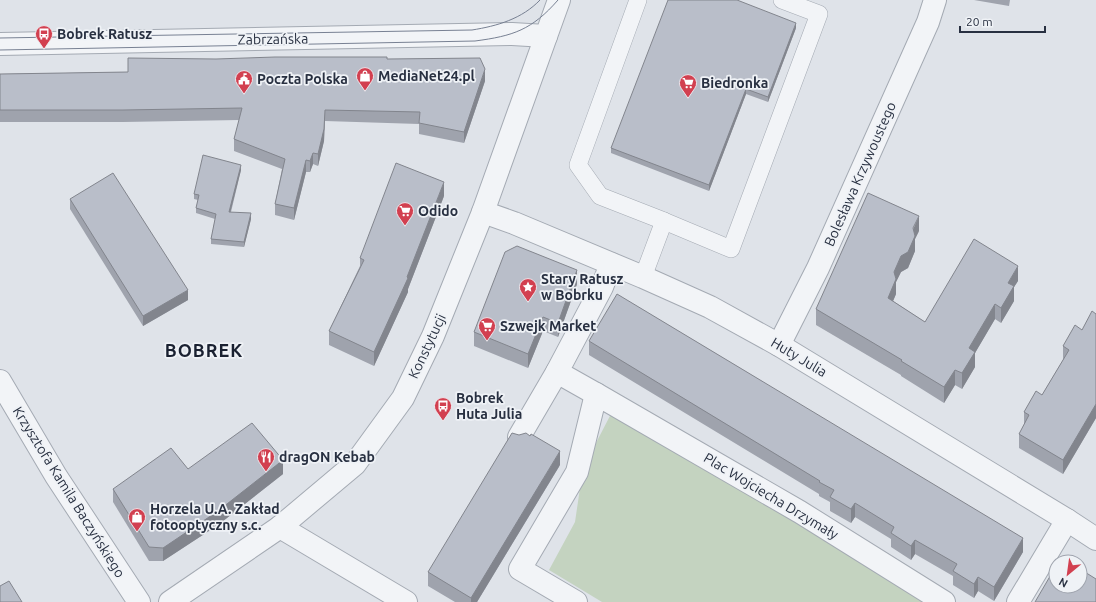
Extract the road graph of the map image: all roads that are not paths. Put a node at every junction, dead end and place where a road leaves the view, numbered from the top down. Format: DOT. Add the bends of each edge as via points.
graph roads {
  1 [pos="559,0"];
  2 [pos="638,0"];
  3 [pos="782,0"];
  4 [pos="935,0"];
  5 [pos="546,36"];
  6 [pos="0,44"];
  7 [pos="483,212"];
  8 [pos="664,221"];
  9 [pos="611,264"];
  10 [pos="643,277"];
  11 [pos="779,345"];
  12 [pos="557,372"];
  13 [pos="0,381"];
  14 [pos="596,394"];
  15 [pos="519,437"];
  16 [pos="1067,520"];
  17 [pos="280,527"];
  18 [pos="1096,539"];
  19 [pos="401,601"];
  20 [pos="139,602"];
  21 [pos="170,602"];
  22 [pos="576,602"];
  23 [pos="944,602"];
  24 [pos="1018,602"];
  1 -- 5 [label="street, Konstytucji"];
  2 -- 8 [label="lane" via="578,165 600,196"];
  3 -- 8 [label="lane" via="820,14 731,249"];
  4 -- 11 [label="street, Bolesława Krzywoustego" via="928,22 818,268"];
  5 -- 6 [label="street, Zabrzańska" via="512,34"];
  5 -- 7 [label="street, Konstytucji"];
  7 -- 9 [label="street, Huty Julia"];
  7 -- 17 [label="street, Konstytucji" via="434,336 403,398 356,464"];
  8 -- 10 [label="lane"];
  9 -- 10 [label="street, Huty Julia"];
  9 -- 12 [label="street" via="602,287"];
  10 -- 11 [label="street, Huty Julia" via="710,307"];
  11 -- 16 [label="street, Huty Julia"];
  12 -- 14 [label="street, Plac Wojciecha Drzymały"];
  12 -- 15 [label="street"];
  13 -- 20 [label="street, Krzysztofa Kamila Baczyńskiego" via="56,476"];
  14 -- 22 [label="street" via="577,472 520,569"];
  14 -- 23 [label="street, Plac Wojciecha Drzymały" via="800,512"];
  16 -- 18 [label="street, Huty Julia"];
  16 -- 24 [label="street"];
  17 -- 19 [label="street"];
  17 -- 21 [label="street, Konstytucji"];
}
